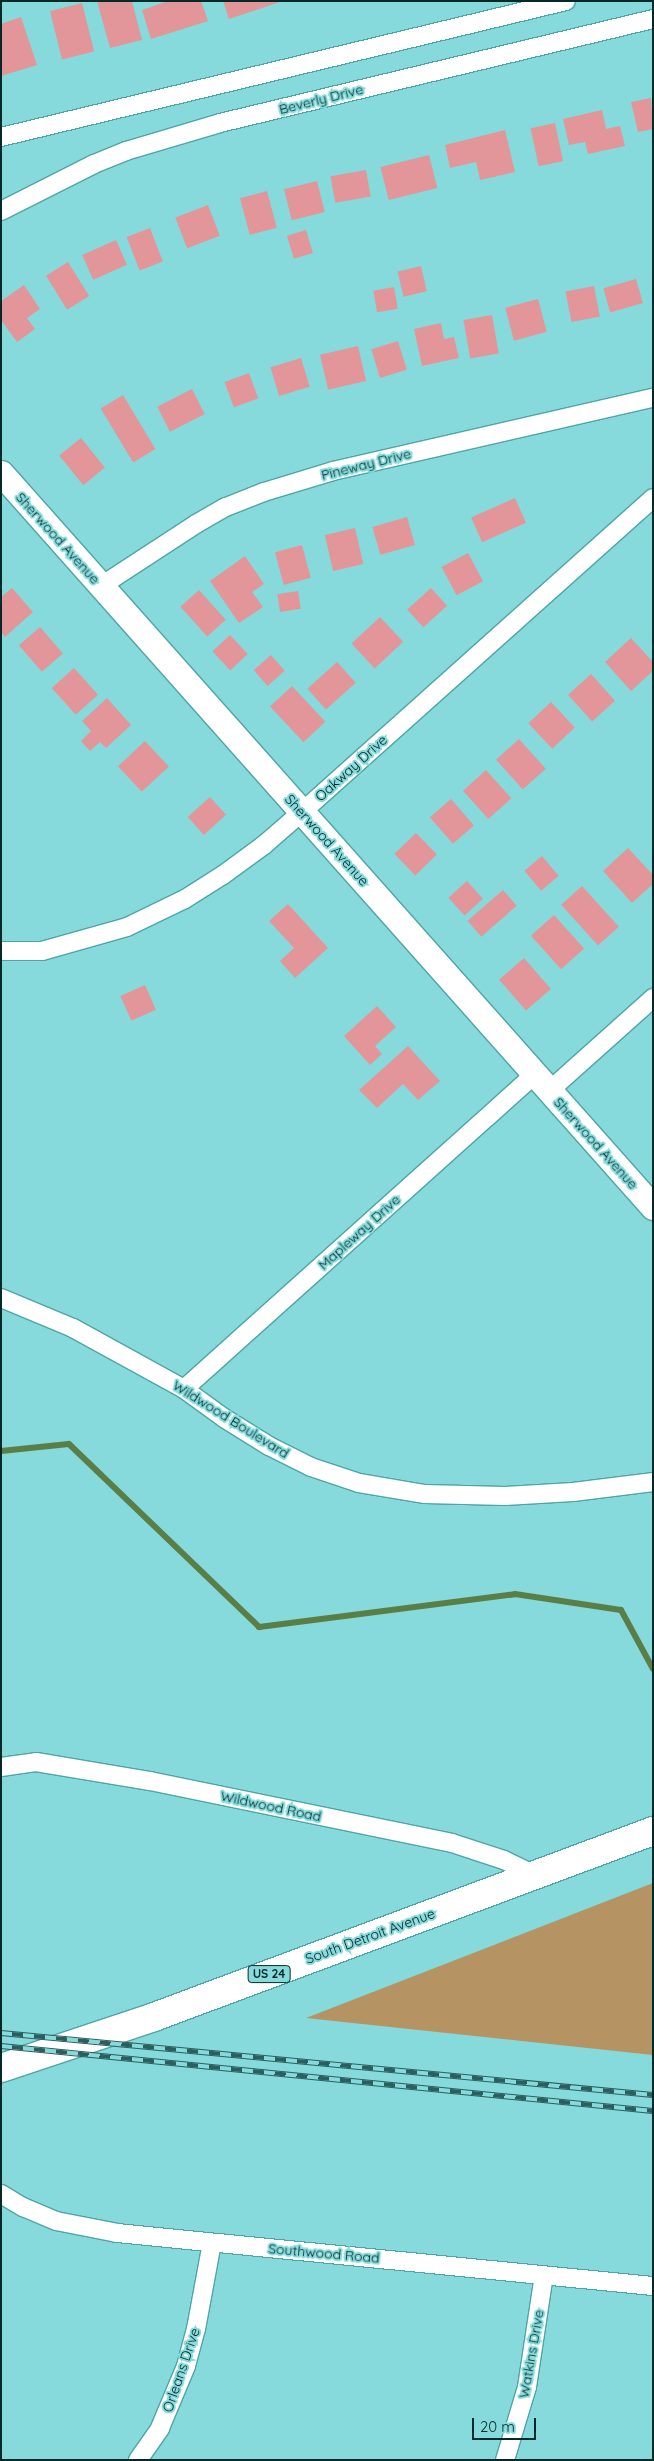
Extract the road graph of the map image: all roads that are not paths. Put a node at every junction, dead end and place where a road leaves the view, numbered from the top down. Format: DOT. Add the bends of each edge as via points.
graph roads {
  1 [pos="566,1"];
  2 [pos="653,19"];
  3 [pos="1,137"];
  4 [pos="1,211"];
  5 [pos="653,398"];
  6 [pos="1,473"];
  7 [pos="653,498"];
  8 [pos="101,586"];
  9 [pos="302,812"];
  10 [pos="1,951"];
  11 [pos="653,998"];
  12 [pos="542,1082"];
  13 [pos="653,1208"];
  14 [pos="1,1298"];
  15 [pos="184,1389"];
  16 [pos="653,1482"];
  17 [pos="1,1767"];
  18 [pos="653,1831"];
  19 [pos="535,1875"];
  20 [pos="1,2068"];
  21 [pos="1,2194"];
  22 [pos="212,2243"];
  23 [pos="544,2275"];
  24 [pos="653,2286"];
  25 [pos="138,2460"];
  26 [pos="505,2460"];
  1 -- 3 [label="street"];
  2 -- 4 [label="street, Beverly Drive" via="220,123 126,151"];
  5 -- 8 [label="street, Pineway Drive" via="333,471 264,492 226,507 196,524"];
  6 -- 8 [label="street, Sherwood Avenue"];
  7 -- 9 [label="street, Oakway Drive"];
  8 -- 9 [label="street, Sherwood Avenue"];
  9 -- 10 [label="street, Oakway Drive" via="223,875 185,899 127,927 42,951"];
  9 -- 12 [label="street, Sherwood Avenue"];
  11 -- 12 [label="street, Mapleway Drive"];
  12 -- 13 [label="street, Sherwood Avenue"];
  12 -- 15 [label="street, Mapleway Drive"];
  14 -- 15 [label="street, Wildwood Boulevard" via="73,1328"];
  15 -- 16 [label="street, Wildwood Boulevard" via="269,1446 311,1467 384,1488 424,1494 504,1496"];
  17 -- 19 [label="street, Wildwood Road" via="36,1762 150,1780 452,1843 504,1860"];
  18 -- 19 [label="main road, South Detroit Avenue / US 24"];
  19 -- 20 [label="main road, South Detroit Avenue / US 24" via="154,2017"];
  21 -- 22 [label="street, Southwood Road" via="56,2221 117,2233"];
  22 -- 23 [label="street, Southwood Road"];
  22 -- 25 [label="street, Orleans Drive" via="186,2366 160,2428"];
  23 -- 24 [label="street, Southwood Road"];
  23 -- 26 [label="street, Watkins Drive" via="527,2387"];
}
